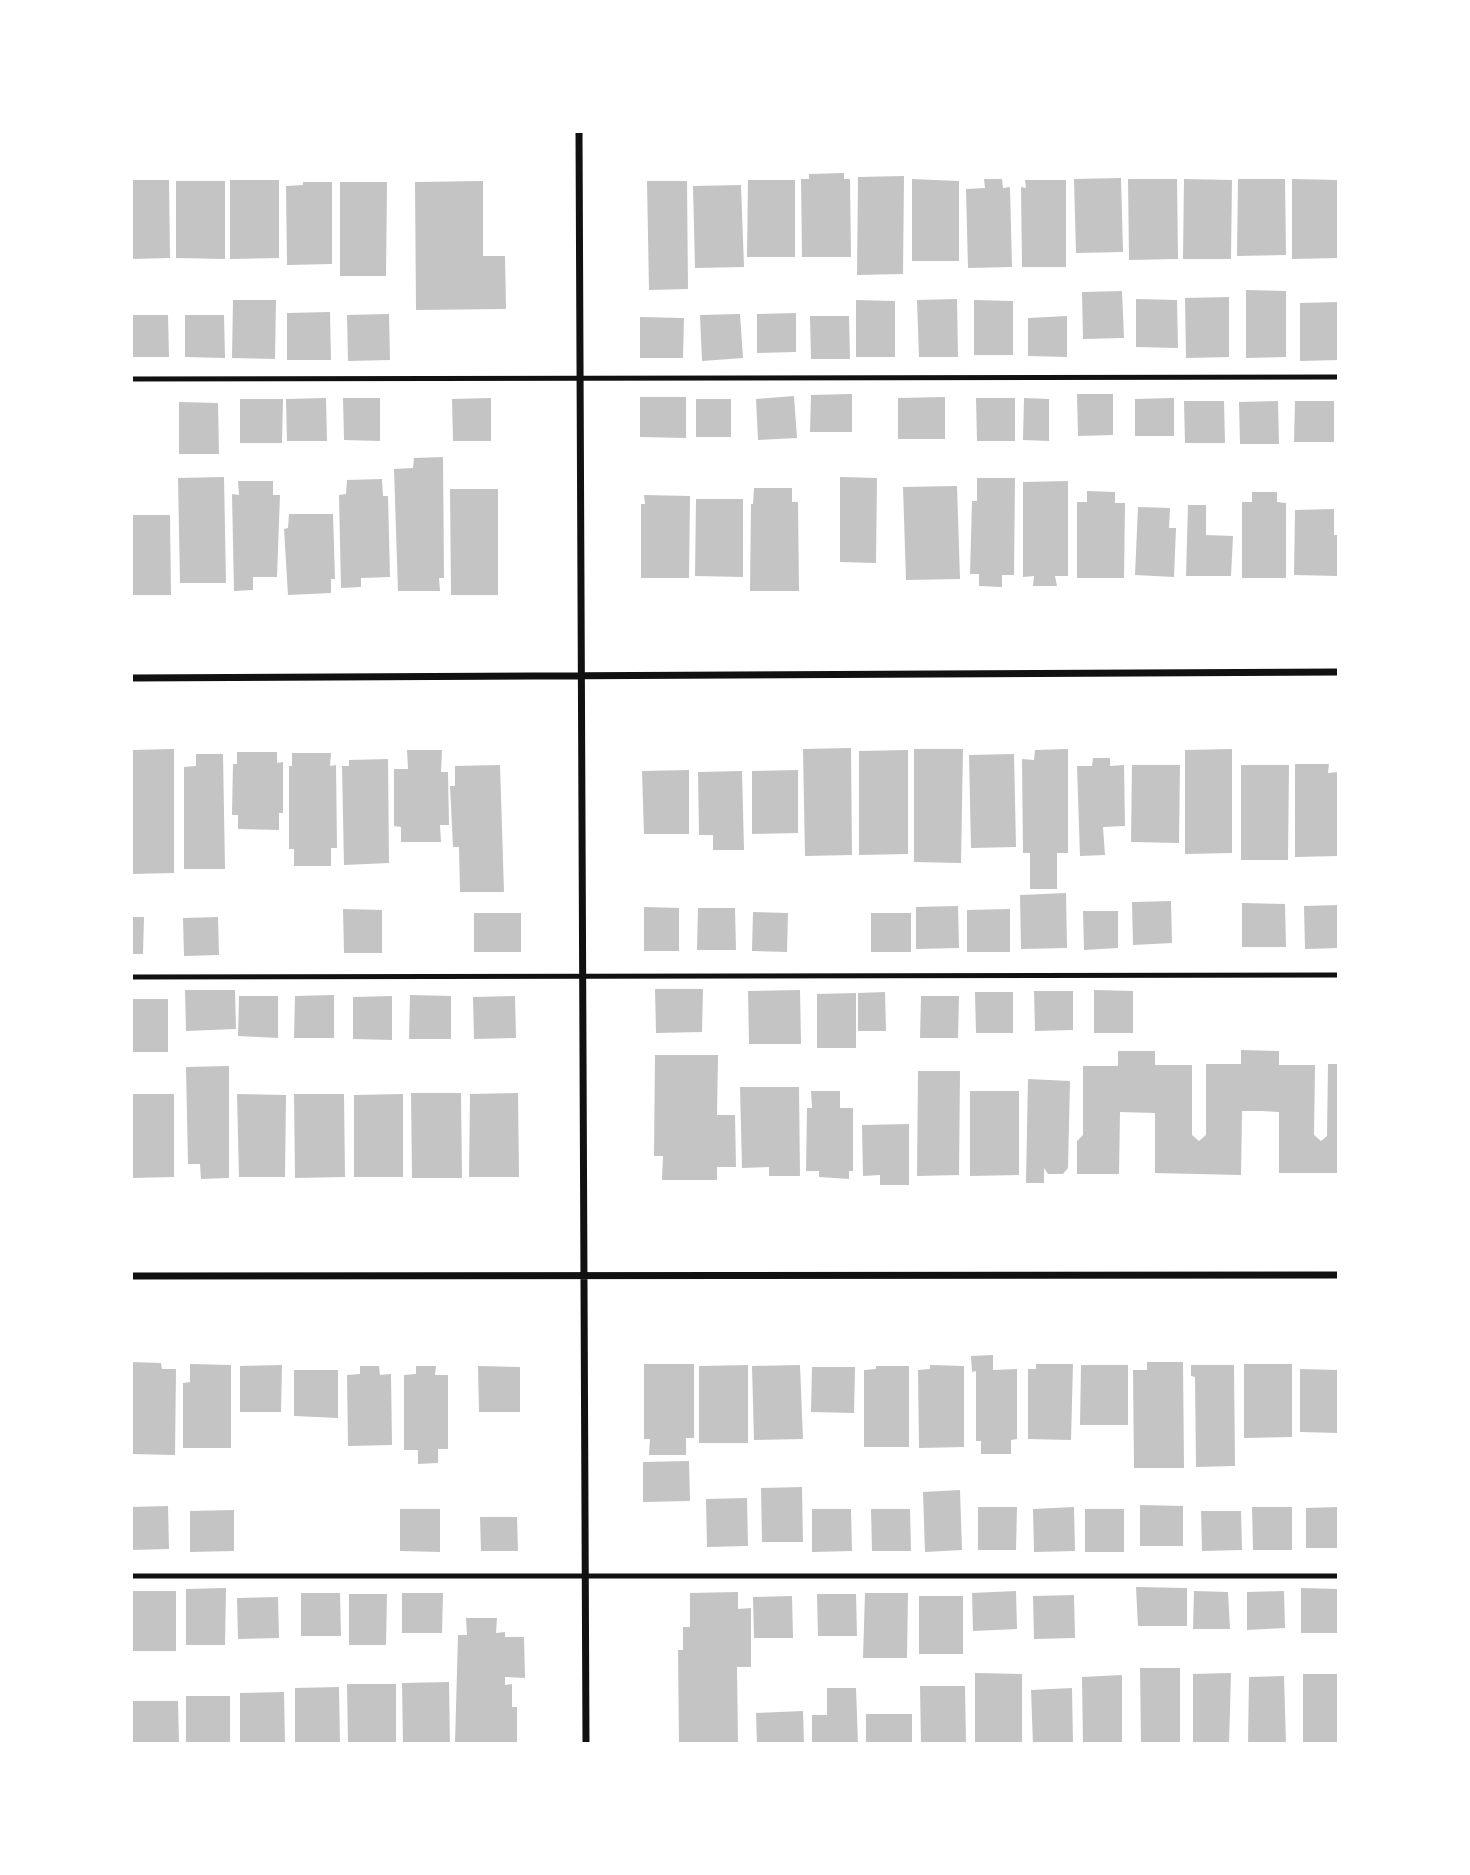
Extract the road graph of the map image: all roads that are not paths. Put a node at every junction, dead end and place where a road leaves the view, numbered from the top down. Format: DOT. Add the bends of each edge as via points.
graph roads {
  1 [pos="579,131"];
  2 [pos="1339,377"];
  3 [pos="131,379"];
  4 [pos="580,379"];
  5 [pos="1339,672"];
  6 [pos="580,677"];
  7 [pos="131,678"];
  8 [pos="1339,975"];
  9 [pos="582,976"];
  10 [pos="131,977"];
  11 [pos="1339,1275"];
  12 [pos="131,1276"];
  13 [pos="583,1276"];
  14 [pos="131,1576"];
  15 [pos="585,1576"];
  16 [pos="1339,1576"];
  17 [pos="586,1744"];
  1 -- 4 [label="street"];
  2 -- 4 [label="lane"];
  3 -- 4 [label="lane"];
  4 -- 6 [label="street"];
  5 -- 6 [label="street"];
  6 -- 7 [label="street"];
  6 -- 9 [label="street"];
  8 -- 9 [label="lane"];
  9 -- 10 [label="lane"];
  9 -- 13 [label="street"];
  11 -- 13 [label="street"];
  12 -- 13 [label="street"];
  13 -- 15 [label="street"];
  14 -- 15 [label="lane"];
  15 -- 16 [label="lane"];
  15 -- 17 [label="street"];
}
